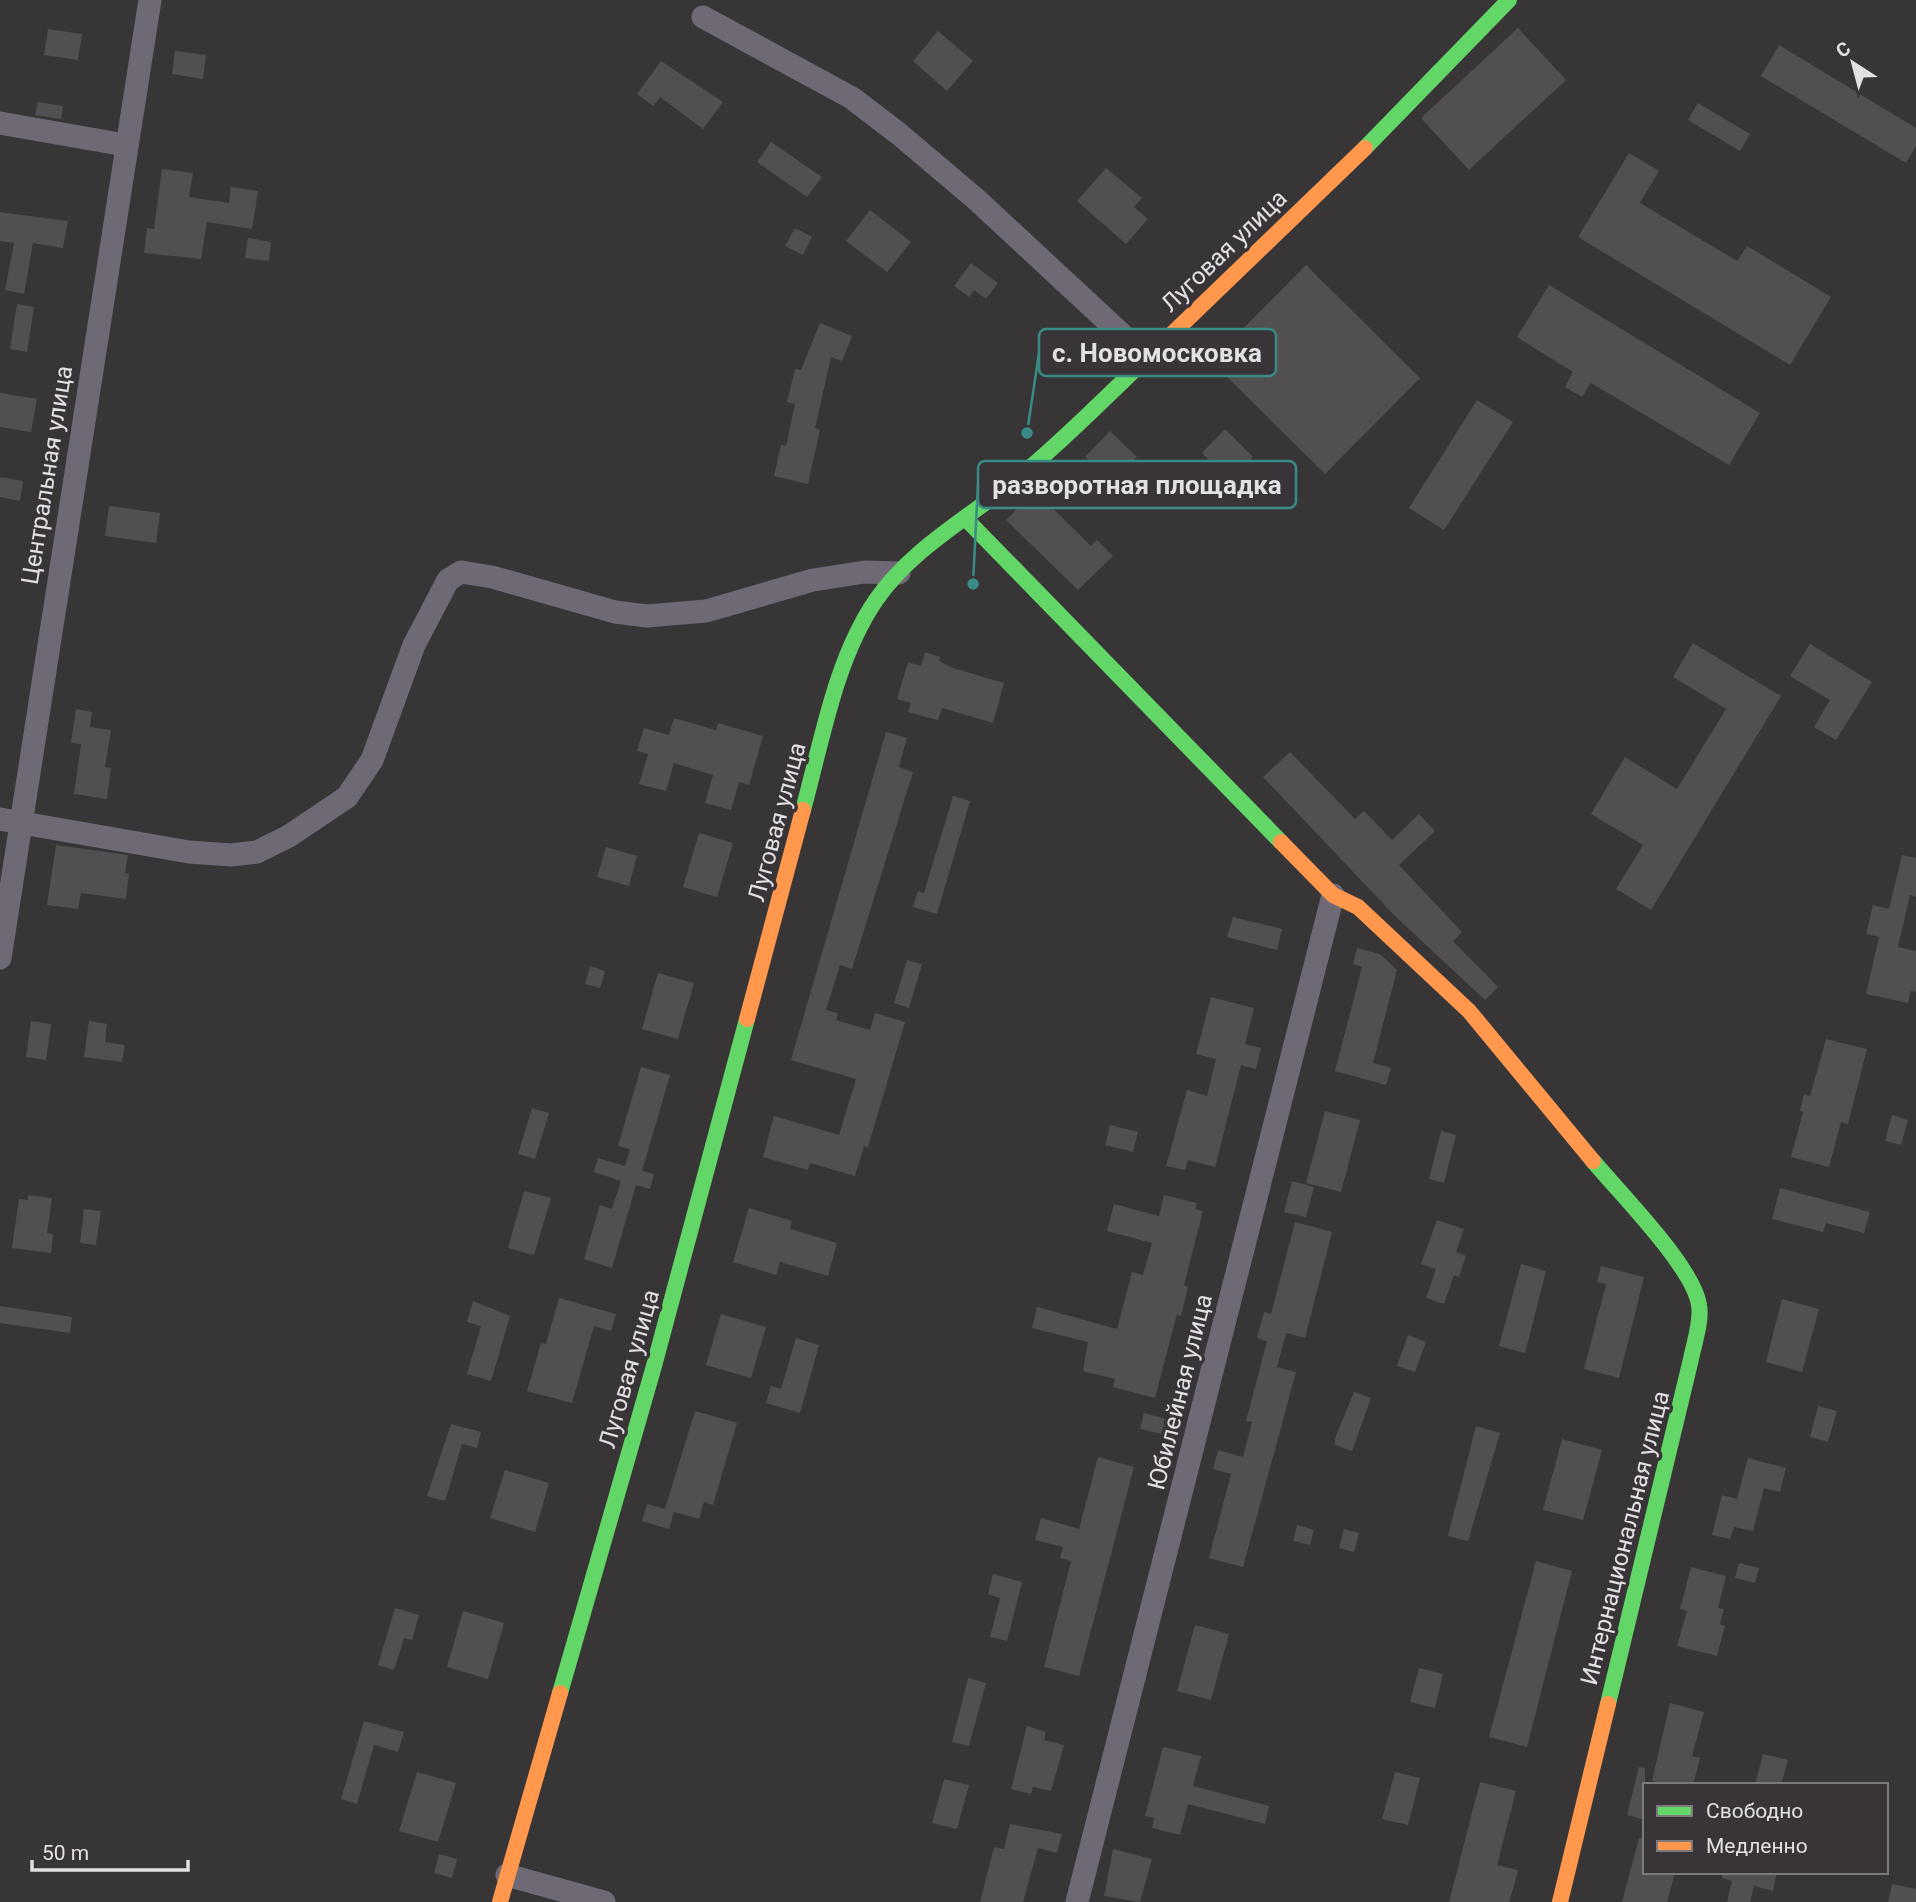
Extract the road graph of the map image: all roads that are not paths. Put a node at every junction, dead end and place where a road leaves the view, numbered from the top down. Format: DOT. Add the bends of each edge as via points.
graph roads {
  1 [pos="150,0"];
  2 [pos="1509,0"];
  3 [pos="703,16"];
  4 [pos="0,123"];
  5 [pos="125,145"];
  6 [pos="1146,357"];
  7 [pos="965,518"];
  8 [pos="899,573"];
  9 [pos="11,820"];
  10 [pos="1333,895"];
  11 [pos="0,958"];
  12 [pos="507,1875"];
  13 [pos="500,1902"];
  14 [pos="604,1902"];
  15 [pos="1077,1902"];
  16 [pos="1560,1902"];
  1 -- 5 [label="street, Центральная улица"];
  2 -- 6 [label="street, Луговая улица" via="1368,145"];
  3 -- 6 [label="street" via="852,98 899,134"];
  4 -- 5 [label="street"];
  5 -- 9 [label="street, Центральная улица"];
  6 -- 7 [label="street, Луговая улица" via="1024,473"];
  7 -- 8 [label="street, Луговая улица"];
  7 -- 10 [label="street, Интернациональная улица"];
  8 -- 9 [label="street" via="865,572 813,580 706,611 647,616 461,572 448,580 414,645 372,760 347,797 289,836 257,852 231,856"];
  8 -- 12 [label="street, Луговая улица" via="870,611 835,693 654,1366"];
  9 -- 11 [label="street, Центральная улица"];
  10 -- 15 [label="street, Юбилейная улица"];
  10 -- 16 [label="street, Интернациональная улица" via="1358,907 1469,1011 1678,1263 1700,1307 1671,1447"];
  12 -- 13 [label="street, Луговая улица"];
  12 -- 14 [label="street"];
}
